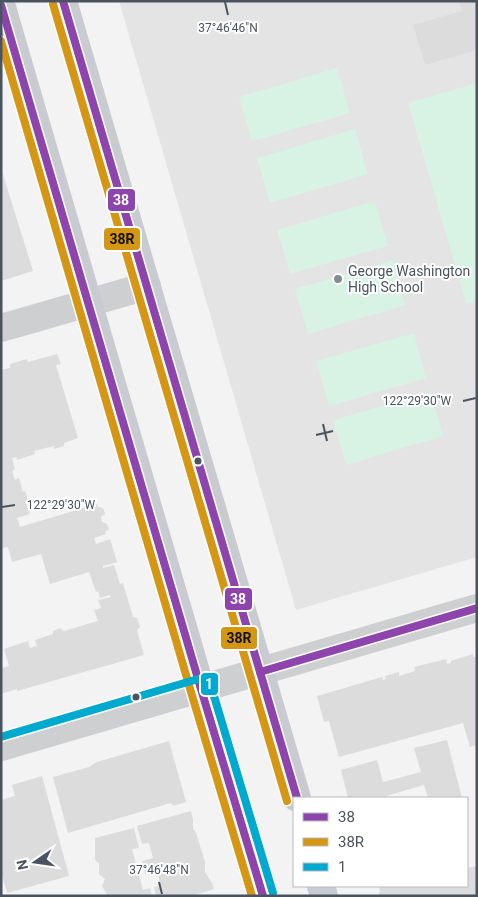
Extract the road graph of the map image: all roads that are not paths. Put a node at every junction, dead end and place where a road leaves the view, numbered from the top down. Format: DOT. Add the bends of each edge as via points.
graph roads {
  1 [pos="63,1"];
  2 [pos="1,4"];
  3 [pos="147,286"];
  4 [pos="88,303"];
  5 [pos="1,328"];
  6 [pos="477,608"];
  7 [pos="260,672"];
  8 [pos="201,689"];
  9 [pos="1,747"];
  10 [pos="296,797"];
  11 [pos="263,896"];
  1 -- 3 [label="main road"];
  2 -- 4 [label="main road"];
  3 -- 4 [label="street"];
  3 -- 7 [label="main road"];
  4 -- 5 [label="street"];
  4 -- 8 [label="main road"];
  6 -- 7 [label="street"];
  7 -- 8 [label="street"];
  7 -- 10 [label="main road"];
  8 -- 9 [label="street"];
  8 -- 11 [label="main road"];
}
